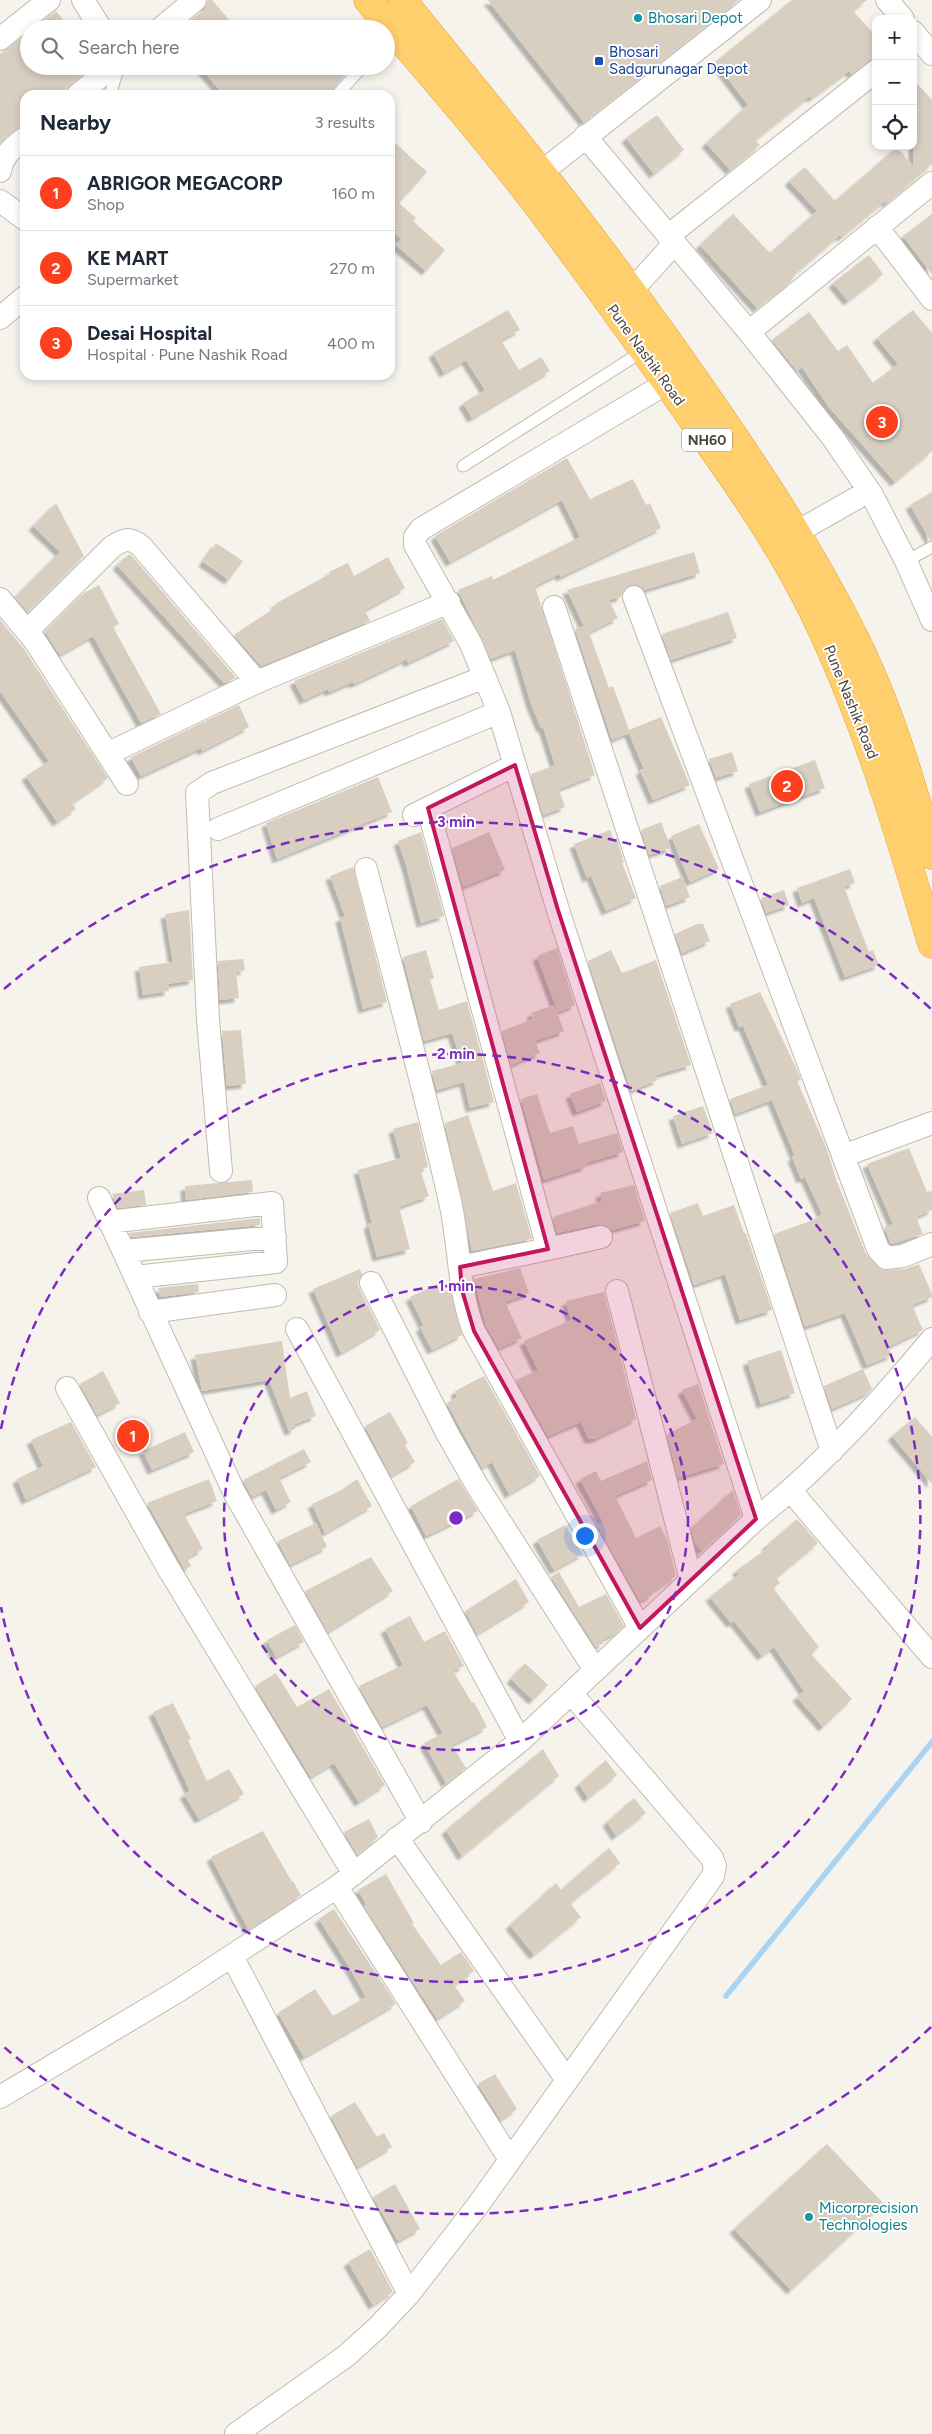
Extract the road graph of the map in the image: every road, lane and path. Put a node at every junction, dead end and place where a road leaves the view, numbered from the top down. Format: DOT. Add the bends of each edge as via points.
graph roads {
  1 [pos="49,0"];
  2 [pos="83,0"];
  3 [pos="195,0"];
  4 [pos="368,0"];
  5 [pos="402,0"];
  6 [pos="760,0"];
  7 [pos="887,0"];
  8 [pos="900,15"];
  9 [pos="24,20"];
  10 [pos="95,20"];
  11 [pos="171,20"];
  12 [pos="381,20"];
  13 [pos="20,23"];
  14 [pos="0,39"];
  15 [pos="395,40"];
  16 [pos="872,74"];
  17 [pos="102,75"];
  18 [pos="116,75"];
  19 [pos="355,75"];
  20 [pos="84,90"];
  21 [pos="112,90"];
  22 [pos="342,90"];
  23 [pos="585,136"];
  24 [pos="20,142"];
  25 [pos="0,171"];
  26 [pos="533,179"];
  27 [pos="932,183"];
  28 [pos="0,193"];
  29 [pos="0,201"];
  30 [pos="20,215"];
  31 [pos="877,227"];
  32 [pos="671,240"];
  33 [pos="632,290"];
  34 [pos="932,299"];
  35 [pos="20,302"];
  36 [pos="0,318"];
  37 [pos="749,332"];
  38 [pos="644,351"];
  39 [pos="667,383"];
  40 [pos="463,466"];
  41 [pos="869,491"];
  42 [pos="797,532"];
  43 [pos="932,547"];
  44 [pos="906,561"];
  45 [pos="634,598"];
  46 [pos="0,599"];
  47 [pos="449,602"];
  48 [pos="554,607"];
  49 [pos="932,620"];
  50 [pos="28,630"];
  51 [pos="486,677"];
  52 [pos="257,682"];
  53 [pos="499,712"];
  54 [pos="109,753"];
  55 [pos="515,765"];
  56 [pos="128,784"];
  57 [pos="924,795"];
  58 [pos="890,806"];
  59 [pos="218,829"];
  60 [pos="932,855"];
  61 [pos="366,869"];
  62 [pos="932,944"];
  63 [pos="932,1123"];
  64 [pos="843,1156"];
  65 [pos="221,1171"];
  66 [pos="99,1198"];
  67 [pos="109,1222"];
  68 [pos="275,1237"];
  69 [pos="601,1237"];
  70 [pos="932,1244"];
  71 [pos="548,1249"];
  72 [pos="124,1251"];
  73 [pos="460,1267"];
  74 [pos="134,1278"];
  75 [pos="371,1283"];
  76 [pos="617,1291"];
  77 [pos="275,1295"];
  78 [pos="150,1312"];
  79 [pos="297,1329"];
  80 [pos="932,1339"];
  81 [pos="67,1388"];
  82 [pos="832,1451"];
  83 [pos="791,1491"];
  84 [pos="756,1519"];
  85 [pos="691,1580"];
  86 [pos="640,1628"];
  87 [pos="932,1657"];
  88 [pos="595,1670"];
  89 [pos="572,1694"];
  90 [pos="520,1741"];
  91 [pos="421,1822"];
  92 [pos="397,1838"];
  93 [pos="346,1881"];
  94 [pos="232,1956"];
  95 [pos="567,2080"];
  96 [pos="0,2097"];
  97 [pos="509,2158"];
  98 [pos="409,2294"];
  99 [pos="236,2434"];
  1 -- 9 [label="street"];
  2 -- 10 [label="street"];
  3 -- 11 [label="street"];
  4 -- 12 [label="highway, Pune Nashik Road / NH60"];
  5 -- 26 [label="highway, Pune Nashik Road / NH60"];
  6 -- 23 [label="street"];
  7 -- 8 [label="street"];
  13 -- 14 [label="street"];
  15 -- 26 [label="highway, Pune Nashik Road / NH60"];
  16 -- 32 [label="street"];
  17 -- 20 [label="street"];
  18 -- 21 [label="lane"];
  19 -- 22 [label="lane"];
  23 -- 26 [label="street"];
  23 -- 32 [label="street"];
  24 -- 25 [label="street" via="2,161"];
  26 -- 33 [label="highway, Pune Nashik Road / NH60"];
  26 -- 38 [label="highway, Pune Nashik Road / NH60"];
  27 -- 31 [label="street"];
  28 -- 29 [label="street"];
  29 -- 30 [label="street"];
  31 -- 34 [label="street"];
  31 -- 37 [label="street"];
  32 -- 33 [label="street"];
  32 -- 37 [label="street"];
  33 -- 42 [label="highway, Pune Nashik Road / NH60"];
  35 -- 36 [label="street"];
  37 -- 41 [label="street" via="834,438"];
  38 -- 39 [label="highway, Pune Nashik Road / NH60"];
  38 -- 40 [label="lane"];
  39 -- 47 [label="street" via="421,529 415,537 416,545"];
  39 -- 58 [label="highway, Pune Nashik Road / NH60" via="747,498 814,612 847,688"];
  41 -- 42 [label="street"];
  41 -- 44 [label="street"];
  42 -- 57 [label="highway, Pune Nashik Road / NH60" via="856,641"];
  43 -- 44 [label="lane"];
  44 -- 49 [label="street"];
  45 -- 64 [label="street"];
  46 -- 50 [label="street"];
  47 -- 51 [label="street"];
  47 -- 52 [label="street"];
  48 -- 82 [label="street"];
  50 -- 52 [label="street" via="112,547 132,539"];
  50 -- 54 [label="street"];
  51 -- 53 [label="street"];
  51 -- 65 [label="street" via="212,783 197,793 208,1020"];
  52 -- 54 [label="street"];
  53 -- 55 [label="street"];
  53 -- 59 [label="street"];
  54 -- 56 [label="street"];
  55 -- 71 [label="street" via="421,812"];
  55 -- 84 [label="street" via="567,937"];
  57 -- 58 [label="street"];
  57 -- 60 [label="highway, Pune Nashik Road / NH60"];
  58 -- 62 [label="highway, Pune Nashik Road / NH60"];
  61 -- 73 [label="street" via="433,1124 452,1209"];
  63 -- 64 [label="street"];
  64 -- 70 [label="street" via="878,1250 886,1258 902,1256"];
  66 -- 67 [label="street"];
  67 -- 68 [label="street" via="272,1203"];
  67 -- 72 [label="street"];
  68 -- 72 [label="street"];
  68 -- 74 [label="street" via="276,1262"];
  69 -- 71 [label="street"];
  71 -- 73 [label="street"];
  72 -- 74 [label="street"];
  73 -- 86 [label="street" via="465,1308 474,1331"];
  74 -- 78 [label="street"];
  75 -- 88 [label="street" via="446,1433 521,1558"];
  76 -- 85 [label="street"];
  77 -- 78 [label="street"];
  78 -- 91 [label="street" via="234,1492"];
  79 -- 90 [label="street"];
  80 -- 82 [label="street" via="882,1399"];
  81 -- 93 [label="street"];
  82 -- 83 [label="street"];
  83 -- 84 [label="street"];
  83 -- 87 [label="street"];
  84 -- 85 [label="street"];
  85 -- 86 [label="street"];
  86 -- 88 [label="street"];
  88 -- 89 [label="street"];
  89 -- 90 [label="street"];
  89 -- 95 [label="street" via="716,1866 713,1876"];
  90 -- 91 [label="street"];
  91 -- 92 [label="street"];
  92 -- 93 [label="street"];
  92 -- 95 [label="street"];
  93 -- 94 [label="street"];
  93 -- 97 [label="street"];
  94 -- 96 [label="street"];
  94 -- 98 [label="street"];
  95 -- 97 [label="street"];
  97 -- 98 [label="street"];
  98 -- 99 [label="street" via="346,2356"];
}
